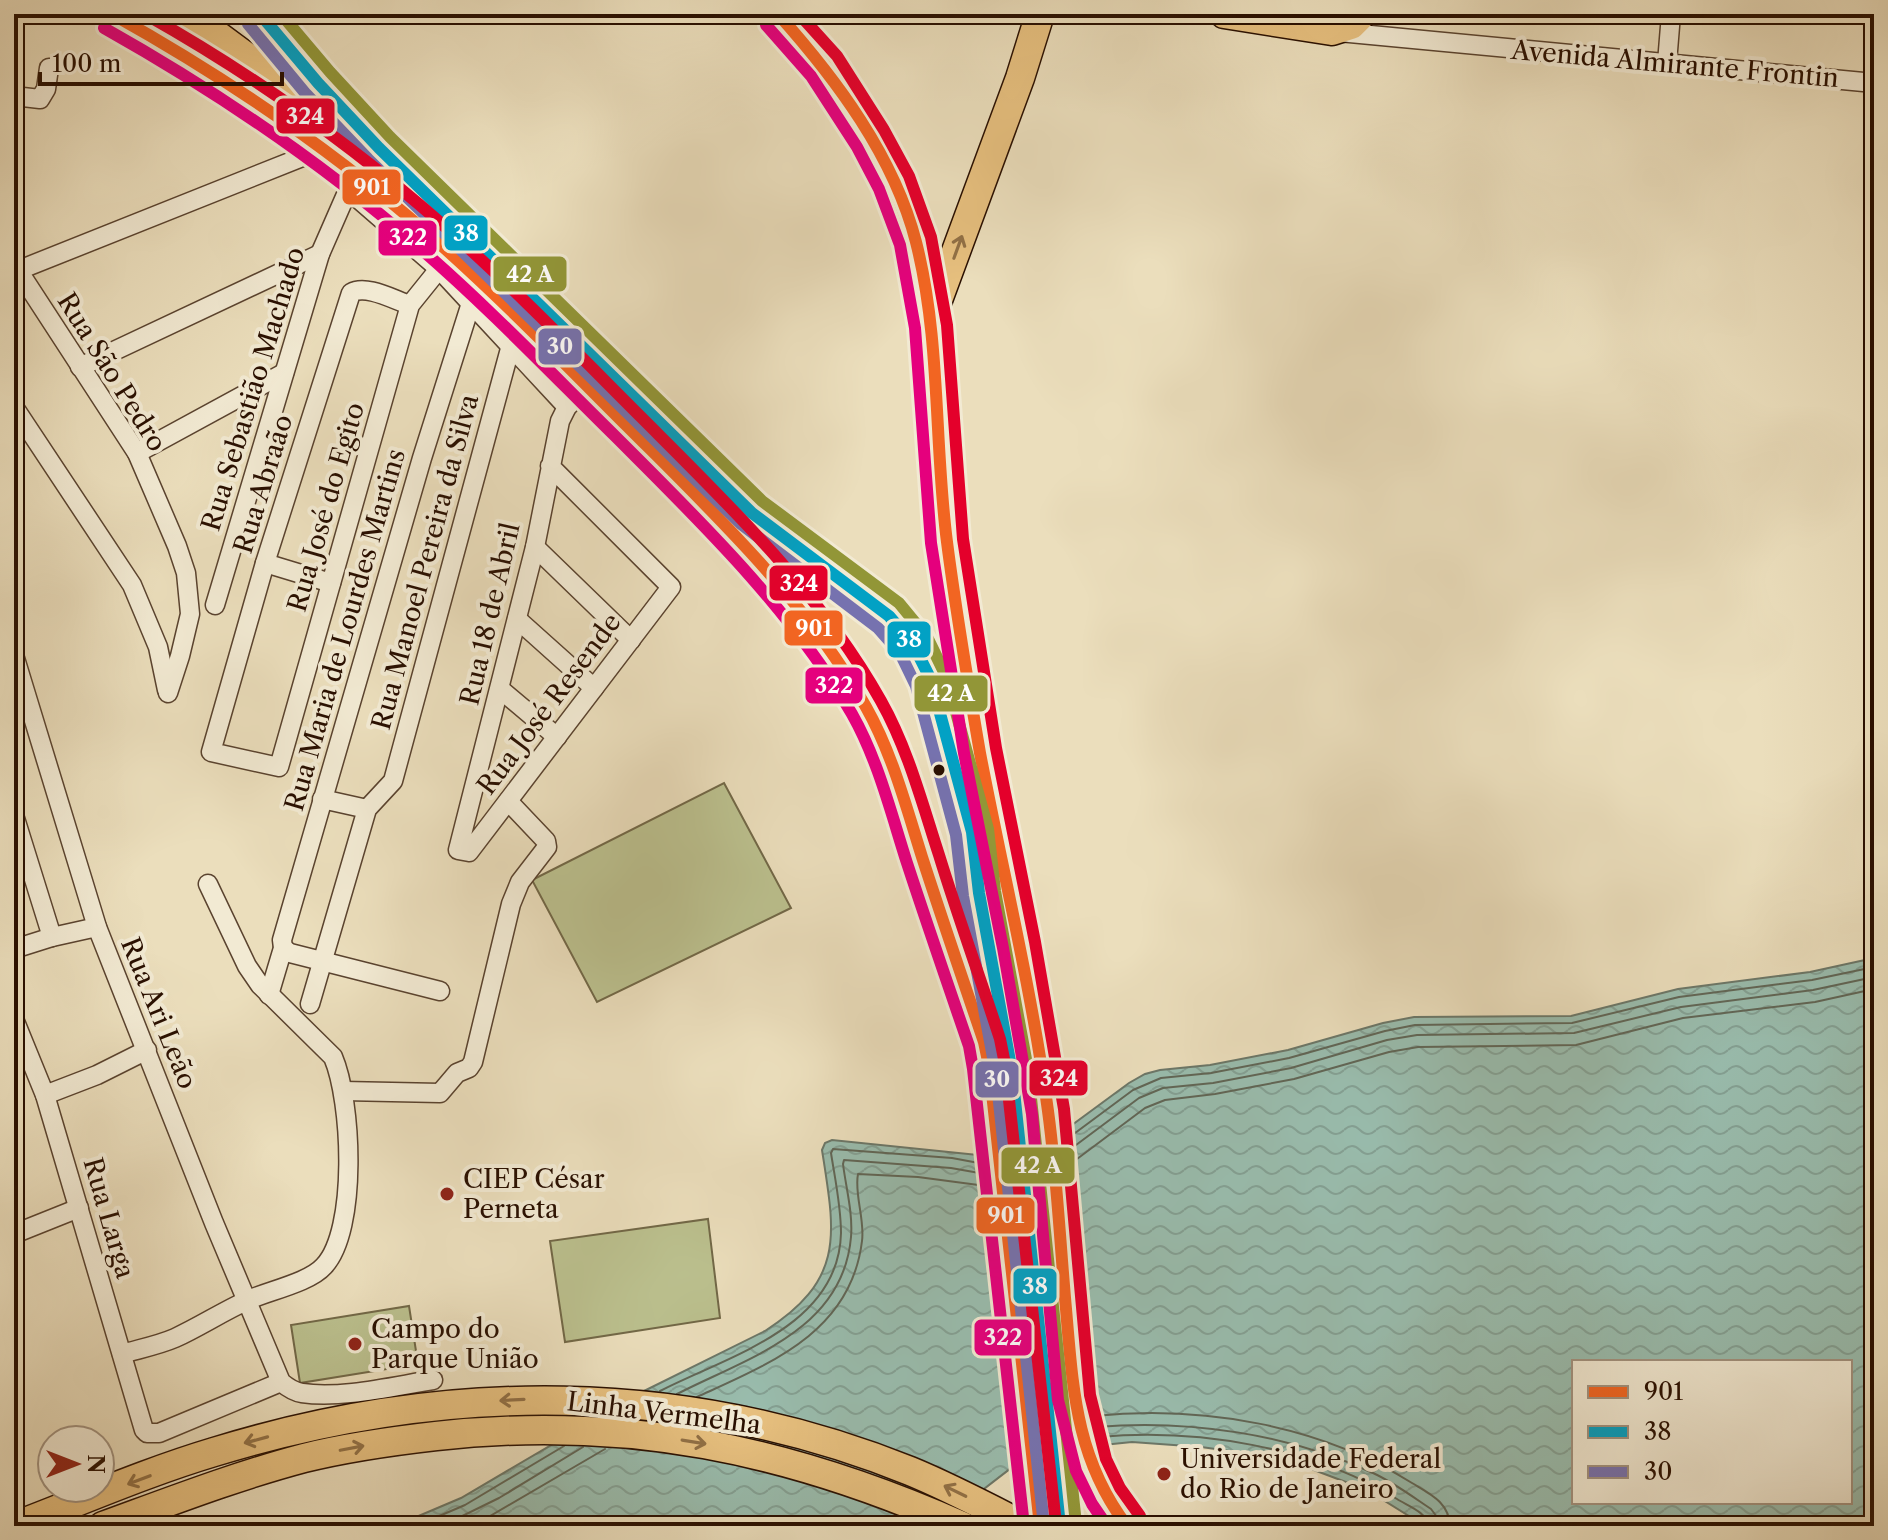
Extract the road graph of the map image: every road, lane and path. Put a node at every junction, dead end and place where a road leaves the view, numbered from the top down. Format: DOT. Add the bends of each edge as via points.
graph roads {
  1 [pos="112,14"];
  2 [pos="187,14"];
  3 [pos="778,14"];
  4 [pos="1040,14"];
  5 [pos="1224,14"];
  6 [pos="1671,14"];
  7 [pos="1353,21"];
  8 [pos="1381,37"];
  9 [pos="1667,63"];
  10 [pos="49,68"];
  11 [pos="1874,83"];
  12 [pos="14,96"];
  13 [pos="320,150"];
  14 [pos="349,181"];
  15 [pos="402,212"];
  16 [pos="320,254"];
  17 [pos="15,269"];
  18 [pos="439,269"];
  19 [pos="476,292"];
  20 [pos="410,305"];
  21 [pos="931,320"];
  22 [pos="516,333"];
  23 [pos="80,367"];
  24 [pos="284,373"];
  25 [pos="588,387"];
  26 [pos="14,407"];
  27 [pos="567,407"];
  28 [pos="137,453"];
  29 [pos="550,466"];
  30 [pos="535,547"];
  31 [pos="265,563"];
  32 [pos="331,583"];
  33 [pos="215,605"];
  34 [pos="517,619"];
  35 [pos="631,640"];
  36 [pos="15,660"];
  37 [pos="966,662"];
  38 [pos="594,688"];
  39 [pos="500,689"];
  40 [pos="557,737"];
  41 [pos="279,767"];
  42 [pos="322,799"];
  43 [pos="508,801"];
  44 [pos="367,809"];
  45 [pos="14,815"];
  46 [pos="469,852"];
  47 [pos="922,856"];
  48 [pos="208,884"];
  49 [pos="97,927"];
  50 [pos="52,937"];
  51 [pos="283,948"];
  52 [pos="14,949"];
  53 [pos="323,961"];
  54 [pos="440,991"];
  55 [pos="269,995"];
  56 [pos="310,1004"];
  57 [pos="14,1019"];
  58 [pos="147,1050"];
  59 [pos="343,1091"];
  60 [pos="45,1095"];
  61 [pos="79,1208"];
  62 [pos="15,1229"];
  63 [pos="246,1300"];
  64 [pos="122,1354"];
  65 [pos="433,1380"];
  66 [pos="281,1382"];
  67 [pos="15,1526"];
  68 [pos="103,1526"];
  69 [pos="962,1526"];
  70 [pos="1024,1526"];
  71 [pos="1040,1526"];
  72 [pos="1127,1526"];
  1 -- 13 [label="highway" via="202,65"];
  2 -- 15 [label="highway" via="335,130 376,172"];
  3 -- 21 [label="highway" via="842,91 894,182 916,241"];
  21 -- 4 [label="highway, one-way"];
  5 -- 7 [label="highway, Avenida Almirante Frontin"];
  6 -- 9 [label="street"];
  7 -- 8 [label="street, Avenida Almirante Frontin"];
  7 -- 8 [label="street"];
  8 -- 9 [label="street, Avenida Almirante Frontin"];
  9 -- 11 [label="street, Avenida Almirante Frontin"];
  10 -- 12 [label="street" via="40,99"];
  13 -- 14 [label="highway"];
  13 -- 17 [label="street"];
  14 -- 15 [label="highway"];
  14 -- 16 [label="street, Rua Sebastião Machado"];
  14 -- 18 [label="street"];
  15 -- 19 [label="highway"];
  16 -- 23 [label="street"];
  16 -- 24 [label="street, Rua Sebastião Machado"];
  17 -- 23 [label="street, Rua São Pedro"];
  18 -- 19 [label="street"];
  18 -- 20 [label="street, Rua José do Egito"];
  19 -- 22 [label="highway"];
  19 -- 42 [label="street, Rua Maria de Lourdes Martins"];
  20 -- 31 [label="street, Rua Abraão" via="366,290 351,293"];
  20 -- 32 [label="street, Rua José do Egito"];
  21 -- 37 [label="highway" via="947,541"];
  22 -- 25 [label="highway"];
  22 -- 27 [label="street"];
  22 -- 44 [label="street, Rua Manoel Pereira da Silva" via="393,781"];
  23 -- 28 [label="street, Rua São Pedro"];
  24 -- 28 [label="street"];
  24 -- 33 [label="street, Rua Sebastião Machado"];
  25 -- 27 [label="street, Rua 18 de Abril"];
  25 -- 47 [label="highway" via="697,496 822,640 886,747"];
  26 -- 28 [label="street, Rua São Pedro" via="132,585 161,653 168,693 186,637 189,593 177,546"];
  27 -- 29 [label="street, Rua 18 de Abril"];
  29 -- 30 [label="street, Rua 18 de Abril"];
  29 -- 35 [label="street, Rua José Resende" via="671,587"];
  30 -- 34 [label="street, Rua 18 de Abril"];
  30 -- 35 [label="street"];
  31 -- 32 [label="street"];
  31 -- 41 [label="street, Rua Abraão" via="211,752"];
  32 -- 41 [label="street, Rua José do Egito"];
  34 -- 38 [label="street"];
  34 -- 39 [label="street, Rua 18 de Abril"];
  35 -- 38 [label="street, Rua José Resende"];
  36 -- 49 [label="street, Rua Ari Leão"];
  37 -- 47 [label="highway" via="958,711 994,919 987,935 975,939 962,931"];
  37 -- 72 [label="highway" via="1048,1112 1081,1435 1102,1491"];
  38 -- 40 [label="street, Rua José Resende"];
  39 -- 40 [label="street"];
  39 -- 46 [label="street, Rua 18 de Abril" via="458,850"];
  40 -- 43 [label="street, Rua José Resende"];
  42 -- 44 [label="street"];
  42 -- 51 [label="street, Rua Maria de Lourdes Martins"];
  43 -- 46 [label="street, Rua José Resende"];
  43 -- 59 [label="street" via="547,847 520,882 511,904 473,1062 440,1093"];
  44 -- 53 [label="street"];
  45 -- 50 [label="street"];
  47 -- 71 [label="highway" via="984,1042 993,1088"];
  48 -- 55 [label="street" via="247,966"];
  49 -- 50 [label="street"];
  49 -- 58 [label="street, Rua Ari Leão"];
  50 -- 52 [label="street"];
  51 -- 53 [label="street"];
  51 -- 55 [label="street, Rua Maria de Lourdes Martins"];
  53 -- 54 [label="street"];
  53 -- 56 [label="street"];
  55 -- 59 [label="street" via="333,1057"];
  57 -- 60 [label="street, Rua Larga"];
  58 -- 60 [label="street"];
  58 -- 63 [label="street, Rua Ari Leão"];
  59 -- 63 [label="street" via="348,1180 336,1246 317,1273"];
  60 -- 61 [label="street, Rua Larga"];
  61 -- 62 [label="street"];
  61 -- 64 [label="street, Rua Larga"];
  63 -- 64 [label="street" via="172,1339"];
  63 -- 66 [label="street, Rua Ari Leão"];
  64 -- 66 [label="street, Rua Larga" via="147,1433 159,1433"];
  65 -- 66 [label="street" via="333,1393 302,1393"];
  70 -- 67 [label="highway, Linha Vermelha, one-way" via="937,1482 821,1440 649,1406 541,1399 402,1409 296,1429 212,1452"];
  68 -- 69 [label="highway, Linha Vermelha, one-way" via="223,1482 379,1443 465,1433 592,1429 769,1456"];
}
